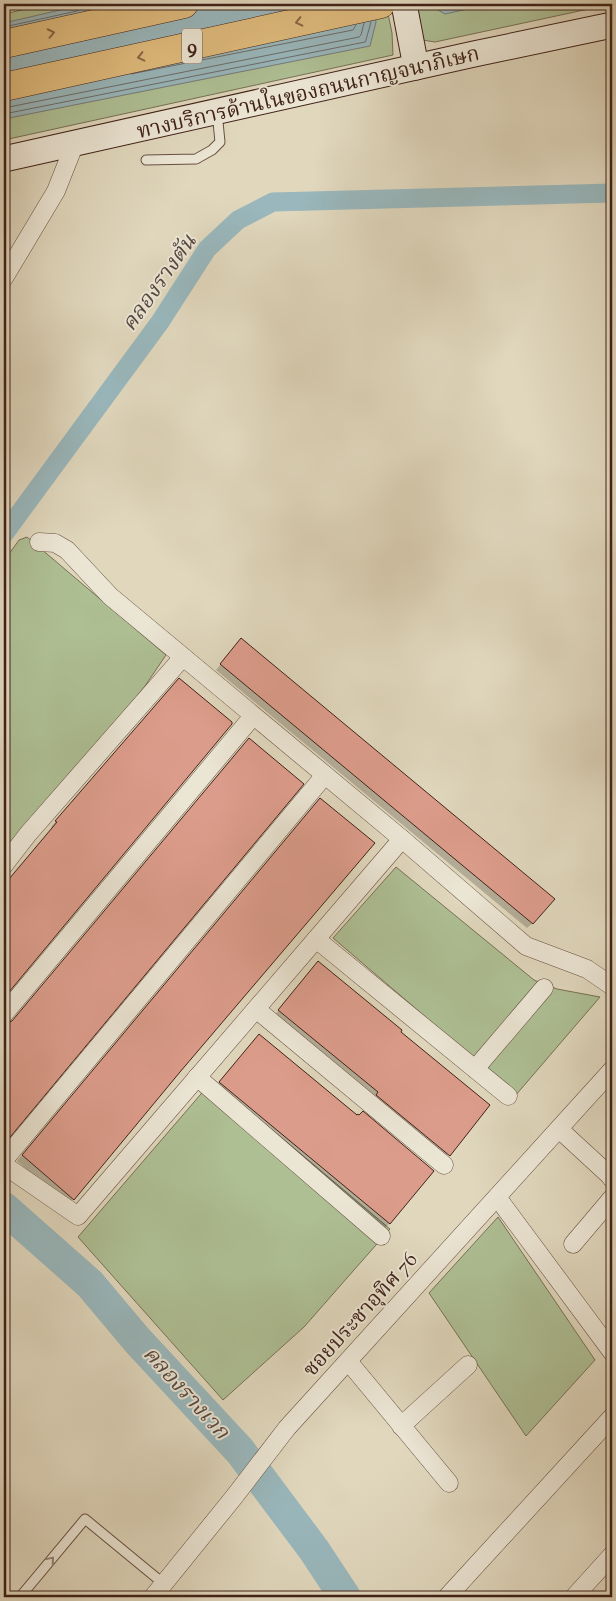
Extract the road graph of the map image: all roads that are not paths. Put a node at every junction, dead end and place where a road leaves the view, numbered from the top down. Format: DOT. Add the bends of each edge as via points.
graph roads {
  1 [pos="184,4"];
  2 [pos="381,4"];
  3 [pos="404,4"];
  4 [pos="612,25"];
  5 [pos="4,44"];
  6 [pos="416,68"];
  7 [pos="4,87"];
  8 [pos="217,112"];
  9 [pos="75,143"];
  10 [pos="4,159"];
  11 [pos="146,160"];
  12 [pos="4,278"];
  13 [pos="39,542"];
  14 [pos="183,657"];
  15 [pos="253,716"];
  16 [pos="325,775"];
  17 [pos="402,839"];
  18 [pos="4,865"];
  19 [pos="316,939"];
  20 [pos="612,986"];
  21 [pos="544,988"];
  22 [pos="256,1009"];
  23 [pos="4,1014"];
  24 [pos="474,1069"];
  25 [pos="612,1070"];
  26 [pos="197,1077"];
  27 [pos="508,1096"];
  28 [pos="559,1129"];
  29 [pos="4,1160"];
  30 [pos="444,1164"];
  31 [pos="4,1166"];
  32 [pos="612,1179"];
  33 [pos="497,1197"];
  34 [pos="612,1198"];
  35 [pos="381,1236"];
  36 [pos="573,1244"];
  37 [pos="612,1352"];
  38 [pos="348,1361"];
  39 [pos="468,1366"];
  40 [pos="612,1417"];
  41 [pos="402,1426"];
  42 [pos="450,1483"];
  43 [pos="612,1555"];
  44 [pos="158,1591"];
  45 [pos="20,1597"];
  46 [pos="447,1597"];
  47 [pos="574,1597"];
  5 -- 1 [label="highway, 9, one-way"];
  2 -- 7 [label="highway, 9, one-way"];
  3 -- 6 [label="main road"];
  4 -- 6 [label="main road, ทางบริการด้านในของถนนกาญจนาภิเษก"];
  6 -- 8 [label="main road, ทางบริการด้านในของถนนกาญจนาภิเษก"];
  8 -- 9 [label="main road, ทางบริการด้านในของถนนกาญจนาภิเษก"];
  8 -- 11 [label="lane" via="220,142 212,150 196,158"];
  9 -- 10 [label="main road, ทางบริการด้านในของถนนกาญจนาภิเษก"];
  9 -- 12 [label="street" via="56,191"];
  13 -- 14 [label="street" via="55,543 67,550 110,596"];
  14 -- 15 [label="street"];
  14 -- 18 [label="street"];
  15 -- 16 [label="street"];
  15 -- 23 [label="street"];
  16 -- 17 [label="street"];
  16 -- 29 [label="street"];
  17 -- 19 [label="street"];
  17 -- 20 [label="street" via="526,946 587,969"];
  19 -- 22 [label="street"];
  19 -- 24 [label="street"];
  21 -- 24 [label="street"];
  22 -- 26 [label="street"];
  22 -- 30 [label="street"];
  24 -- 27 [label="street"];
  25 -- 28 [label="street, ซอยประชาอุทิศ 76"];
  26 -- 31 [label="street" via="78,1216"];
  26 -- 35 [label="street"];
  28 -- 32 [label="street"];
  28 -- 33 [label="street, ซอยประชาอุทิศ 76"];
  33 -- 37 [label="street"];
  33 -- 38 [label="street, ซอยประชาอุทิศ 76"];
  34 -- 36 [label="street"];
  38 -- 41 [label="street"];
  38 -- 44 [label="street, ซอยประชาอุทิศ 76" via="287,1428"];
  39 -- 41 [label="street"];
  40 -- 46 [label="street"];
  41 -- 42 [label="street"];
  43 -- 47 [label="street"];
  45 -- 44 [label="lane, one-way" via="85,1519"];
}
